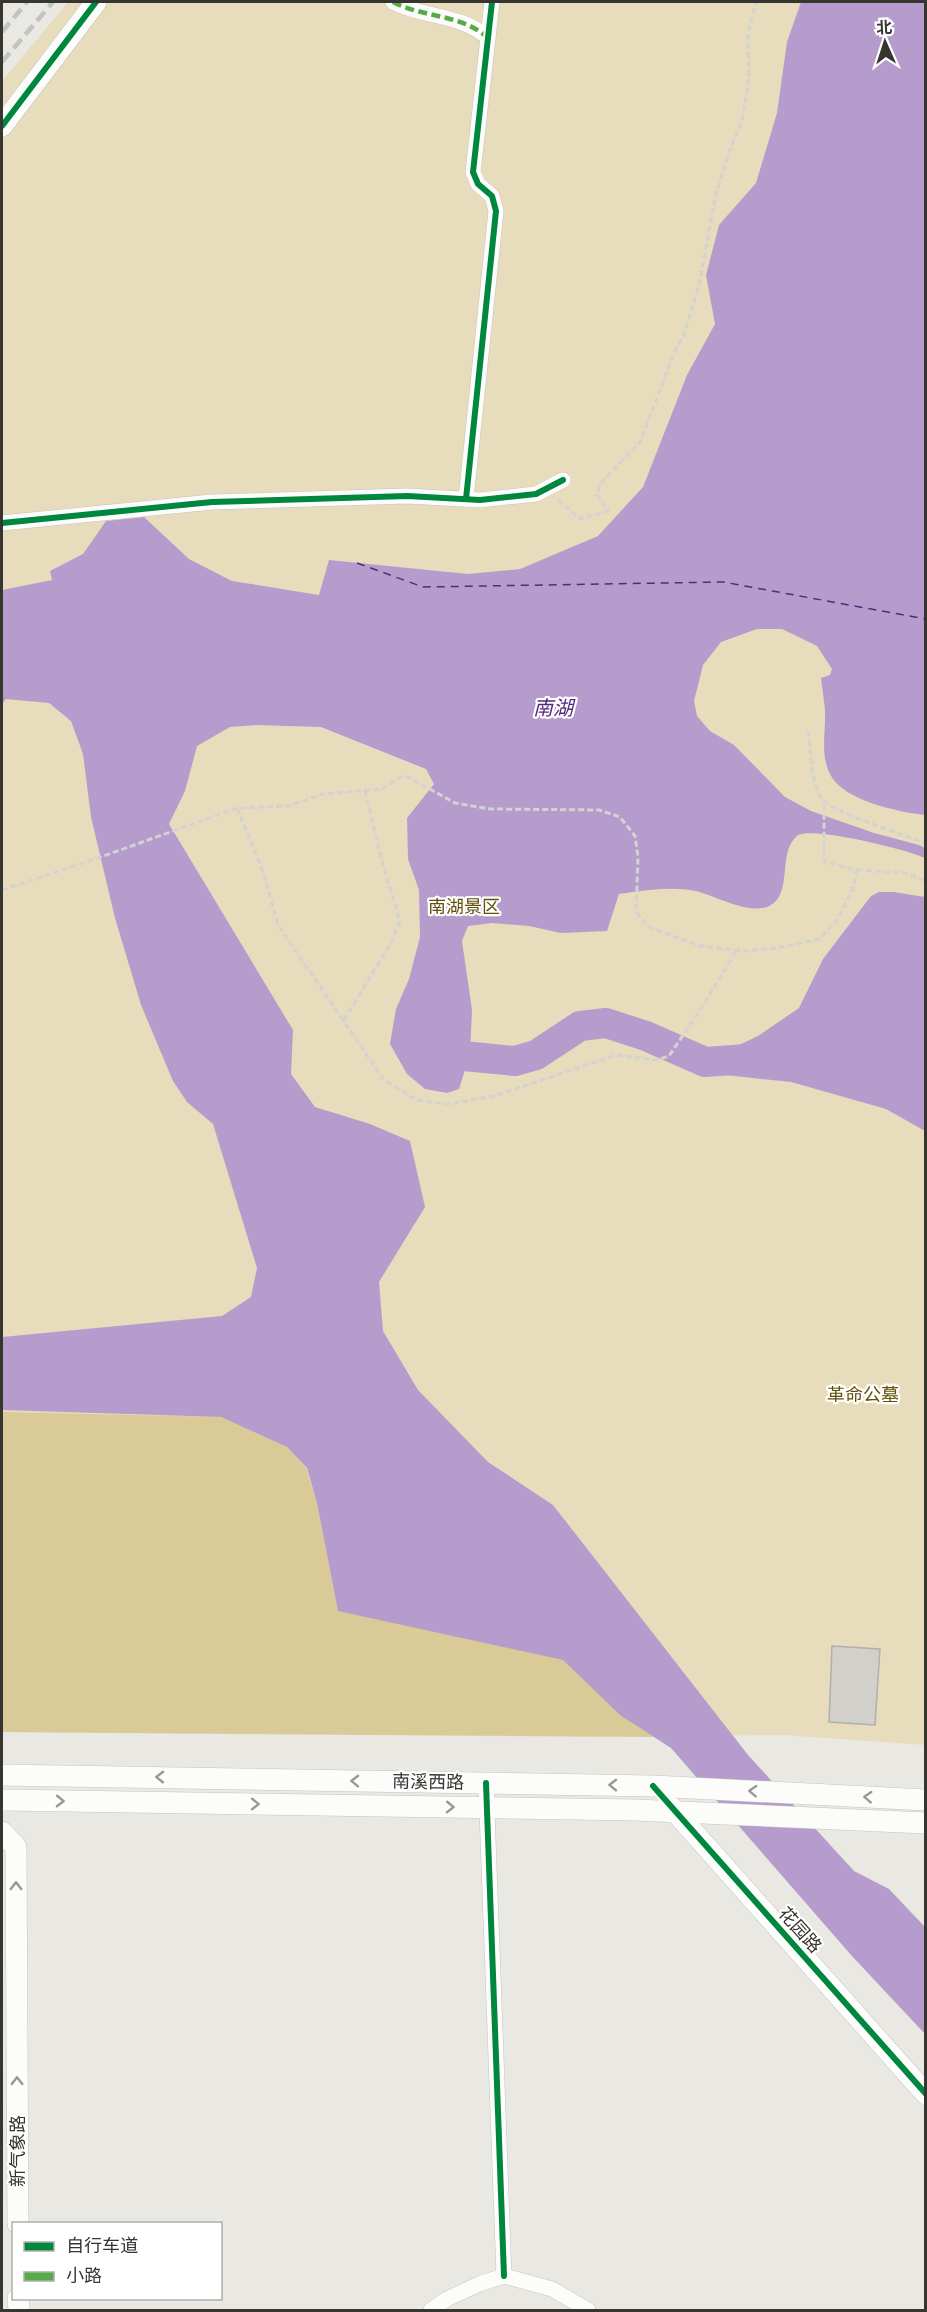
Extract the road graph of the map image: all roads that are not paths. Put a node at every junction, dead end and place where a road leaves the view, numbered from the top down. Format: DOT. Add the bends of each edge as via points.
graph roads {
  1 [pos="96,2"];
  2 [pos="393,2"];
  3 [pos="492,2"];
  4 [pos="488,38"];
  5 [pos="2,126"];
  6 [pos="563,480"];
  7 [pos="466,499"];
  8 [pos="2,524"];
  9 [pos="2,1775"];
  10 [pos="486,1783"];
  11 [pos="662,1786"];
  12 [pos="2,1800"];
  13 [pos="926,1800"];
  14 [pos="487,1808"];
  15 [pos="676,1812"];
  16 [pos="926,1823"];
  17 [pos="2,1832"];
  18 [pos="926,2094"];
  19 [pos="18,2222"];
  20 [pos="504,2276"];
  21 [pos="431,2310"];
  22 [pos="588,2310"];
  1 -- 5 [label="main road"];
  2 -- 4 [label="street" via="408,10 476,27"];
  3 -- 4 [label="street"];
  4 -- 7 [label="street" via="473,172 478,184 492,196 496,211"];
  6 -- 7 [label="street" via="536,495"];
  7 -- 8 [label="street" via="407,496 213,502"];
  10 -- 9 [label="main road, 南溪西路, one-way"];
  11 -- 10 [label="main road, 南溪西路, one-way"];
  10 -- 14 [label="street"];
  13 -- 11 [label="main road, 南溪西路, one-way"];
  11 -- 15 [label="main road, 花园路"];
  12 -- 14 [label="main road, 南溪西路, one-way"];
  14 -- 15 [label="main road, 南溪西路"];
  14 -- 20 [label="street"];
  15 -- 16 [label="main road, 南溪西路"];
  15 -- 18 [label="main road, 花园路"];
  19 -- 17 [label="main road, 新气象路, one-way" via="16,1847"];
  20 -- 21 [label="street" via="468,2289"];
  20 -- 22 [label="street" via="552,2289"];
}
